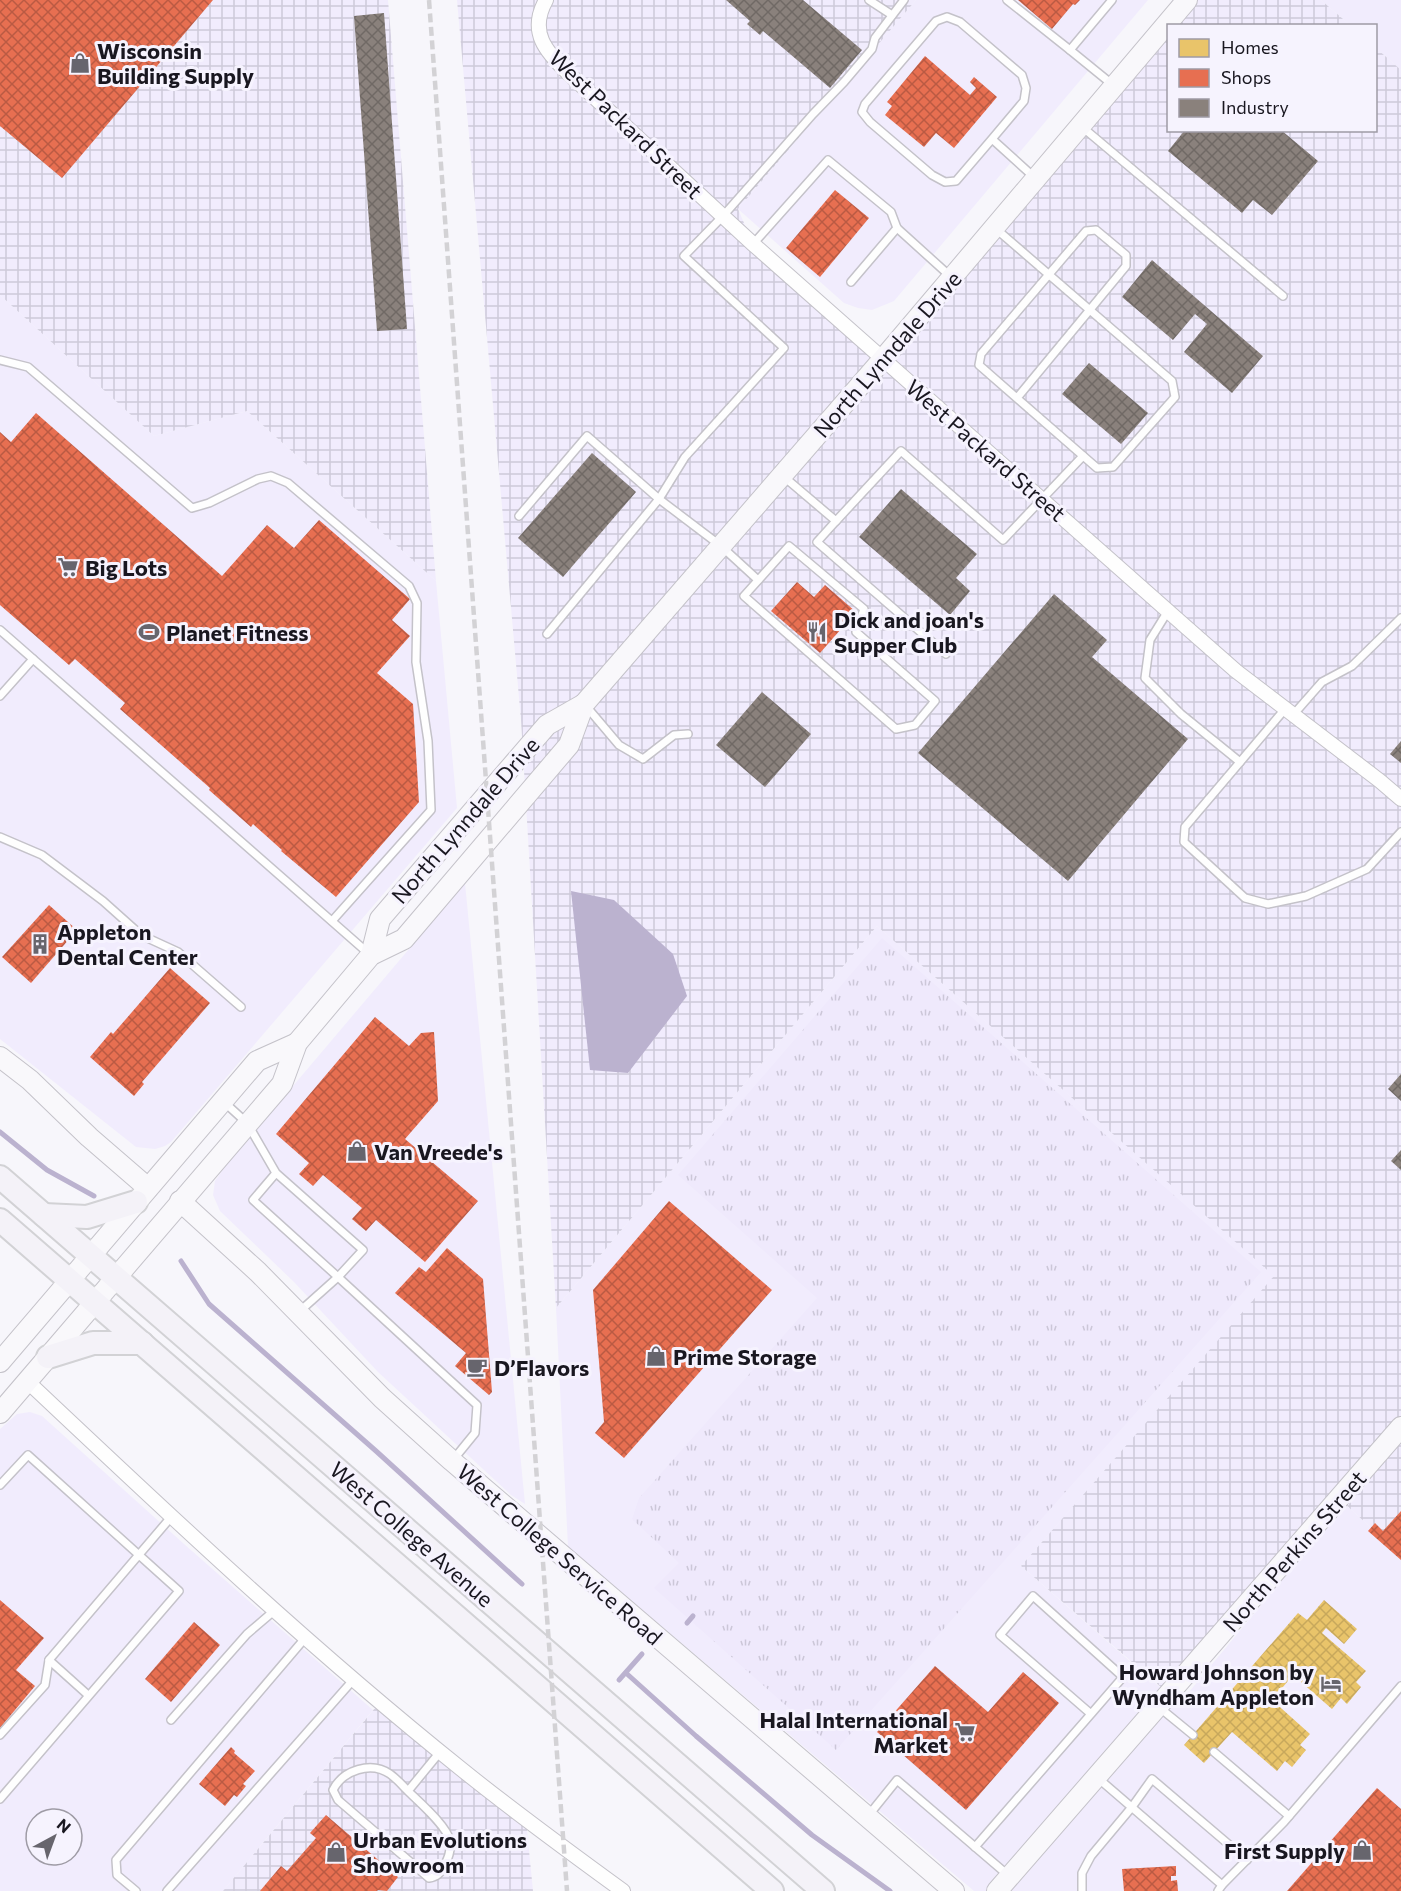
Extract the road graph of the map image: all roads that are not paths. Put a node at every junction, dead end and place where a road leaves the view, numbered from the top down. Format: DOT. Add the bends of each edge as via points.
graph roads {
  1 [pos="869,0"];
  2 [pos="904,0"];
  3 [pos="1007,0"];
  4 [pos="1112,0"];
  5 [pos="1187,0"];
  6 [pos="544,1"];
  7 [pos="892,15"];
  8 [pos="1070,50"];
  9 [pos="1114,86"];
  10 [pos="1081,126"];
  11 [pos="992,139"];
  12 [pos="1037,179"];
  13 [pos="723,216"];
  14 [pos="897,228"];
  15 [pos="995,228"];
  16 [pos="753,244"];
  17 [pos="1048,274"];
  18 [pos="952,278"];
  19 [pos="851,282"];
  20 [pos="1283,296"];
  21 [pos="1090,310"];
  22 [pos="883,359"];
  23 [pos="0,360"];
  24 [pos="1017,398"];
  25 [pos="1083,456"];
  26 [pos="782,476"];
  27 [pos="659,499"];
  28 [pos="1043,500"];
  29 [pos="519,516"];
  30 [pos="836,521"];
  31 [pos="721,546"];
  32 [pos="759,580"];
  33 [pos="1168,611"];
  34 [pos="1401,618"];
  35 [pos="0,630"];
  36 [pos="547,634"];
  37 [pos="946,654"];
  38 [pos="33,659"];
  39 [pos="0,696"];
  40 [pos="584,704"];
  41 [pos="1289,712"];
  42 [pos="688,734"];
  43 [pos="1240,762"];
  44 [pos="1401,799"];
  45 [pos="1401,832"];
  46 [pos="0,837"];
  47 [pos="332,921"];
  48 [pos="371,955"];
  49 [pos="241,1006"];
  50 [pos="297,1043"];
  51 [pos="0,1057"];
  52 [pos="222,1100"];
  53 [pos="247,1123"];
  54 [pos="276,1173"];
  55 [pos="0,1177"];
  56 [pos="142,1195"];
  57 [pos="180,1201"];
  58 [pos="44,1215"];
  59 [pos="0,1220"];
  60 [pos="90,1256"];
  61 [pos="338,1276"];
  62 [pos="116,1278"];
  63 [pos="69,1280"];
  64 [pos="95,1303"];
  65 [pos="298,1312"];
  66 [pos="142,1343"];
  67 [pos="1,1357"];
  68 [pos="48,1357"];
  69 [pos="27,1381"];
  70 [pos="0,1413"];
  71 [pos="1401,1428"];
  72 [pos="452,1461"];
  73 [pos="0,1485"];
  74 [pos="172,1516"];
  75 [pos="139,1555"];
  76 [pos="275,1610"];
  77 [pos="306,1637"];
  78 [pos="49,1660"];
  79 [pos="354,1679"];
  80 [pos="1401,1686"];
  81 [pos="88,1695"];
  82 [pos="1159,1706"];
  83 [pos="1091,1714"];
  84 [pos="171,1720"];
  85 [pos="0,1735"];
  86 [pos="1193,1735"];
  87 [pos="440,1752"];
  88 [pos="1214,1752"];
  89 [pos="1097,1777"];
  90 [pos="408,1791"];
  91 [pos="0,1799"];
  92 [pos="1132,1807"];
  93 [pos="1289,1816"];
  94 [pos="867,1818"];
  95 [pos="975,1847"];
  96 [pos="1247,1860"];
  97 [pos="1003,1884"];
  98 [pos="1220,1888"];
  99 [pos="136,1891"];
  100 [pos="168,1891"];
  101 [pos="623,1891"];
  102 [pos="772,1891"];
  103 [pos="823,1891"];
  104 [pos="954,1891"];
  105 [pos="1082,1891"];
  1 -- 7 [label="lane"];
  2 -- 7 [label="lane"];
  3 -- 8 [label="lane"];
  4 -- 8 [label="lane"];
  5 -- 9 [label="main road, North Lynndale Drive"];
  6 -- 13 [label="street, West Packard Street" via="539,31 545,47 559,64"];
  7 -- 13 [label="lane" via="872,49"];
  8 -- 9 [label="lane"];
  9 -- 10 [label="main road, North Lynndale Drive"];
  10 -- 12 [label="main road, North Lynndale Drive"];
  10 -- 20 [label="lane"];
  11 -- 11 [label="lane" via="1024,101 1022,75 960,22 947,17 936,21 862,112 932,175 945,182 956,181"];
  11 -- 12 [label="lane"];
  12 -- 15 [label="main road, North Lynndale Drive"];
  13 -- 16 [label="street, West Packard Street"];
  13 -- 27 [label="lane" via="684,256 784,348 685,458"];
  14 -- 16 [label="lane" via="891,212 828,160"];
  14 -- 18 [label="lane"];
  14 -- 19 [label="lane"];
  15 -- 17 [label="lane"];
  15 -- 18 [label="main road, North Lynndale Drive"];
  16 -- 22 [label="street, West Packard Street"];
  17 -- 21 [label="lane"];
  17 -- 21 [label="lane" via="1086,231 1096,230 1126,255 1126,266"];
  17 -- 24 [label="lane" via="981,354 979,365"];
  18 -- 22 [label="main road, North Lynndale Drive"];
  21 -- 24 [label="lane"];
  21 -- 25 [label="lane" via="1172,381 1175,397 1113,467 1097,468"];
  22 -- 26 [label="main road, North Lynndale Drive"];
  22 -- 28 [label="street, West Packard Street"];
  23 -- 47 [label="lane" via="28,367 192,508 271,476 288,483 410,586 417,603 416,662 428,741 431,810"];
  24 -- 25 [label="lane"];
  25 -- 28 [label="lane"];
  26 -- 30 [label="lane"];
  26 -- 31 [label="main road, North Lynndale Drive"];
  27 -- 29 [label="lane" via="587,436"];
  27 -- 31 [label="lane"];
  27 -- 36 [label="lane"];
  28 -- 30 [label="lane" via="1004,540 901,451"];
  28 -- 33 [label="street, West Packard Street"];
  30 -- 37 [label="lane" via="817,542"];
  31 -- 32 [label="lane"];
  31 -- 40 [label="main road, North Lynndale Drive"];
  32 -- 32 [label="lane" via="744,596 896,729 915,725 934,701 856,632 864,609 789,546"];
  33 -- 41 [label="street, West Packard Street"];
  33 -- 43 [label="lane" via="1150,640 1145,678 1181,714"];
  34 -- 41 [label="lane" via="1352,666 1322,682"];
  35 -- 38 [label="lane"];
  38 -- 39 [label="lane"];
  38 -- 47 [label="lane"];
  40 -- 42 [label="lane" via="620,745 643,759 674,735"];
  40 -- 48 [label="main road, North Lynndale Drive" via="569,745 490,839 404,939"];
  40 -- 48 [label="main road, North Lynndale Drive" via="547,724 380,919"];
  41 -- 43 [label="lane"];
  41 -- 44 [label="street, West Packard Street"];
  43 -- 45 [label="lane" via="1185,827 1184,842 1245,898 1268,904 1306,896 1366,869"];
  46 -- 49 [label="lane" via="42,855 141,935 178,952"];
  47 -- 48 [label="lane"];
  48 -- 50 [label="main road, North Lynndale Drive"];
  50 -- 52 [label="main road, North Lynndale Drive" via="257,1061"];
  50 -- 53 [label="main road, North Lynndale Drive" via="282,1084"];
  51 -- 56 [label="main road" via="89,1137"];
  52 -- 53 [label="lane"];
  52 -- 56 [label="main road, North Lynndale Drive"];
  53 -- 54 [label="lane"];
  53 -- 57 [label="main road, North Lynndale Drive"];
  54 -- 61 [label="lane" via="253,1200"];
  54 -- 61 [label="lane" via="363,1250"];
  55 -- 58 [label="main road, West College Avenue"];
  56 -- 58 [label="main road" via="87,1217"];
  56 -- 60 [label="main road, North Lynndale Drive"];
  57 -- 62 [label="main road, North Lynndale Drive"];
  57 -- 65 [label="main road, West College Service Road"];
  58 -- 60 [label="main road, West College Avenue"];
  59 -- 63 [label="main road, West College Avenue"];
  60 -- 62 [label="main road, West College Avenue"];
  60 -- 63 [label="main road, North Lynndale Drive"];
  61 -- 65 [label="lane"];
  61 -- 72 [label="lane" via="477,1405 475,1433"];
  62 -- 64 [label="main road, North Lynndale Drive"];
  62 -- 103 [label="main road, West College Avenue"];
  63 -- 64 [label="main road, West College Avenue"];
  63 -- 67 [label="main road, North Lynndale Drive"];
  64 -- 66 [label="main road, West College Avenue"];
  64 -- 68 [label="main road, North Lynndale Drive"];
  65 -- 72 [label="main road, West College Service Road" via="382,1398"];
  66 -- 68 [label="main road" via="93,1343"];
  66 -- 102 [label="main road, West College Avenue"];
  68 -- 69 [label="main road, North Lynndale Drive"];
  69 -- 70 [label="main road, North Lynndale Drive"];
  69 -- 74 [label="street"];
  71 -- 82 [label="main road, North Perkins Street"];
  72 -- 94 [label="main road, West College Service Road"];
  73 -- 75 [label="lane" via="28,1455"];
  74 -- 75 [label="lane"];
  74 -- 76 [label="street"];
  75 -- 78 [label="lane"];
  75 -- 81 [label="lane" via="179,1590"];
  76 -- 77 [label="street"];
  76 -- 84 [label="lane" via="247,1634"];
  77 -- 79 [label="street"];
  77 -- 99 [label="lane" via="116,1860 117,1875"];
  78 -- 81 [label="lane"];
  78 -- 85 [label="lane" via="45,1685"];
  79 -- 87 [label="street"];
  79 -- 100 [label="lane"];
  80 -- 93 [label="lane"];
  81 -- 91 [label="lane"];
  82 -- 86 [label="lane"];
  82 -- 89 [label="main road, North Perkins Street"];
  83 -- 83 [label="lane" via="1000,1635 1033,1596 1123,1677"];
  83 -- 95 [label="lane"];
  87 -- 90 [label="lane"];
  87 -- 101 [label="street"];
  88 -- 93 [label="lane"];
  89 -- 92 [label="lane"];
  89 -- 97 [label="main road, North Perkins Street"];
  90 -- 90 [label="lane" via="436,1819 450,1840 450,1855 436,1877 429,1878 338,1800 333,1790 339,1779 356,1770 373,1768 389,1773"];
  92 -- 96 [label="lane" via="1152,1779"];
  92 -- 98 [label="lane"];
  92 -- 105 [label="lane" via="1091,1856 1082,1873"];
  93 -- 96 [label="lane"];
  94 -- 95 [label="lane" via="897,1780"];
  94 -- 104 [label="main road, West College Service Road"];
  95 -- 97 [label="lane"];
  96 -- 98 [label="lane"];
}
